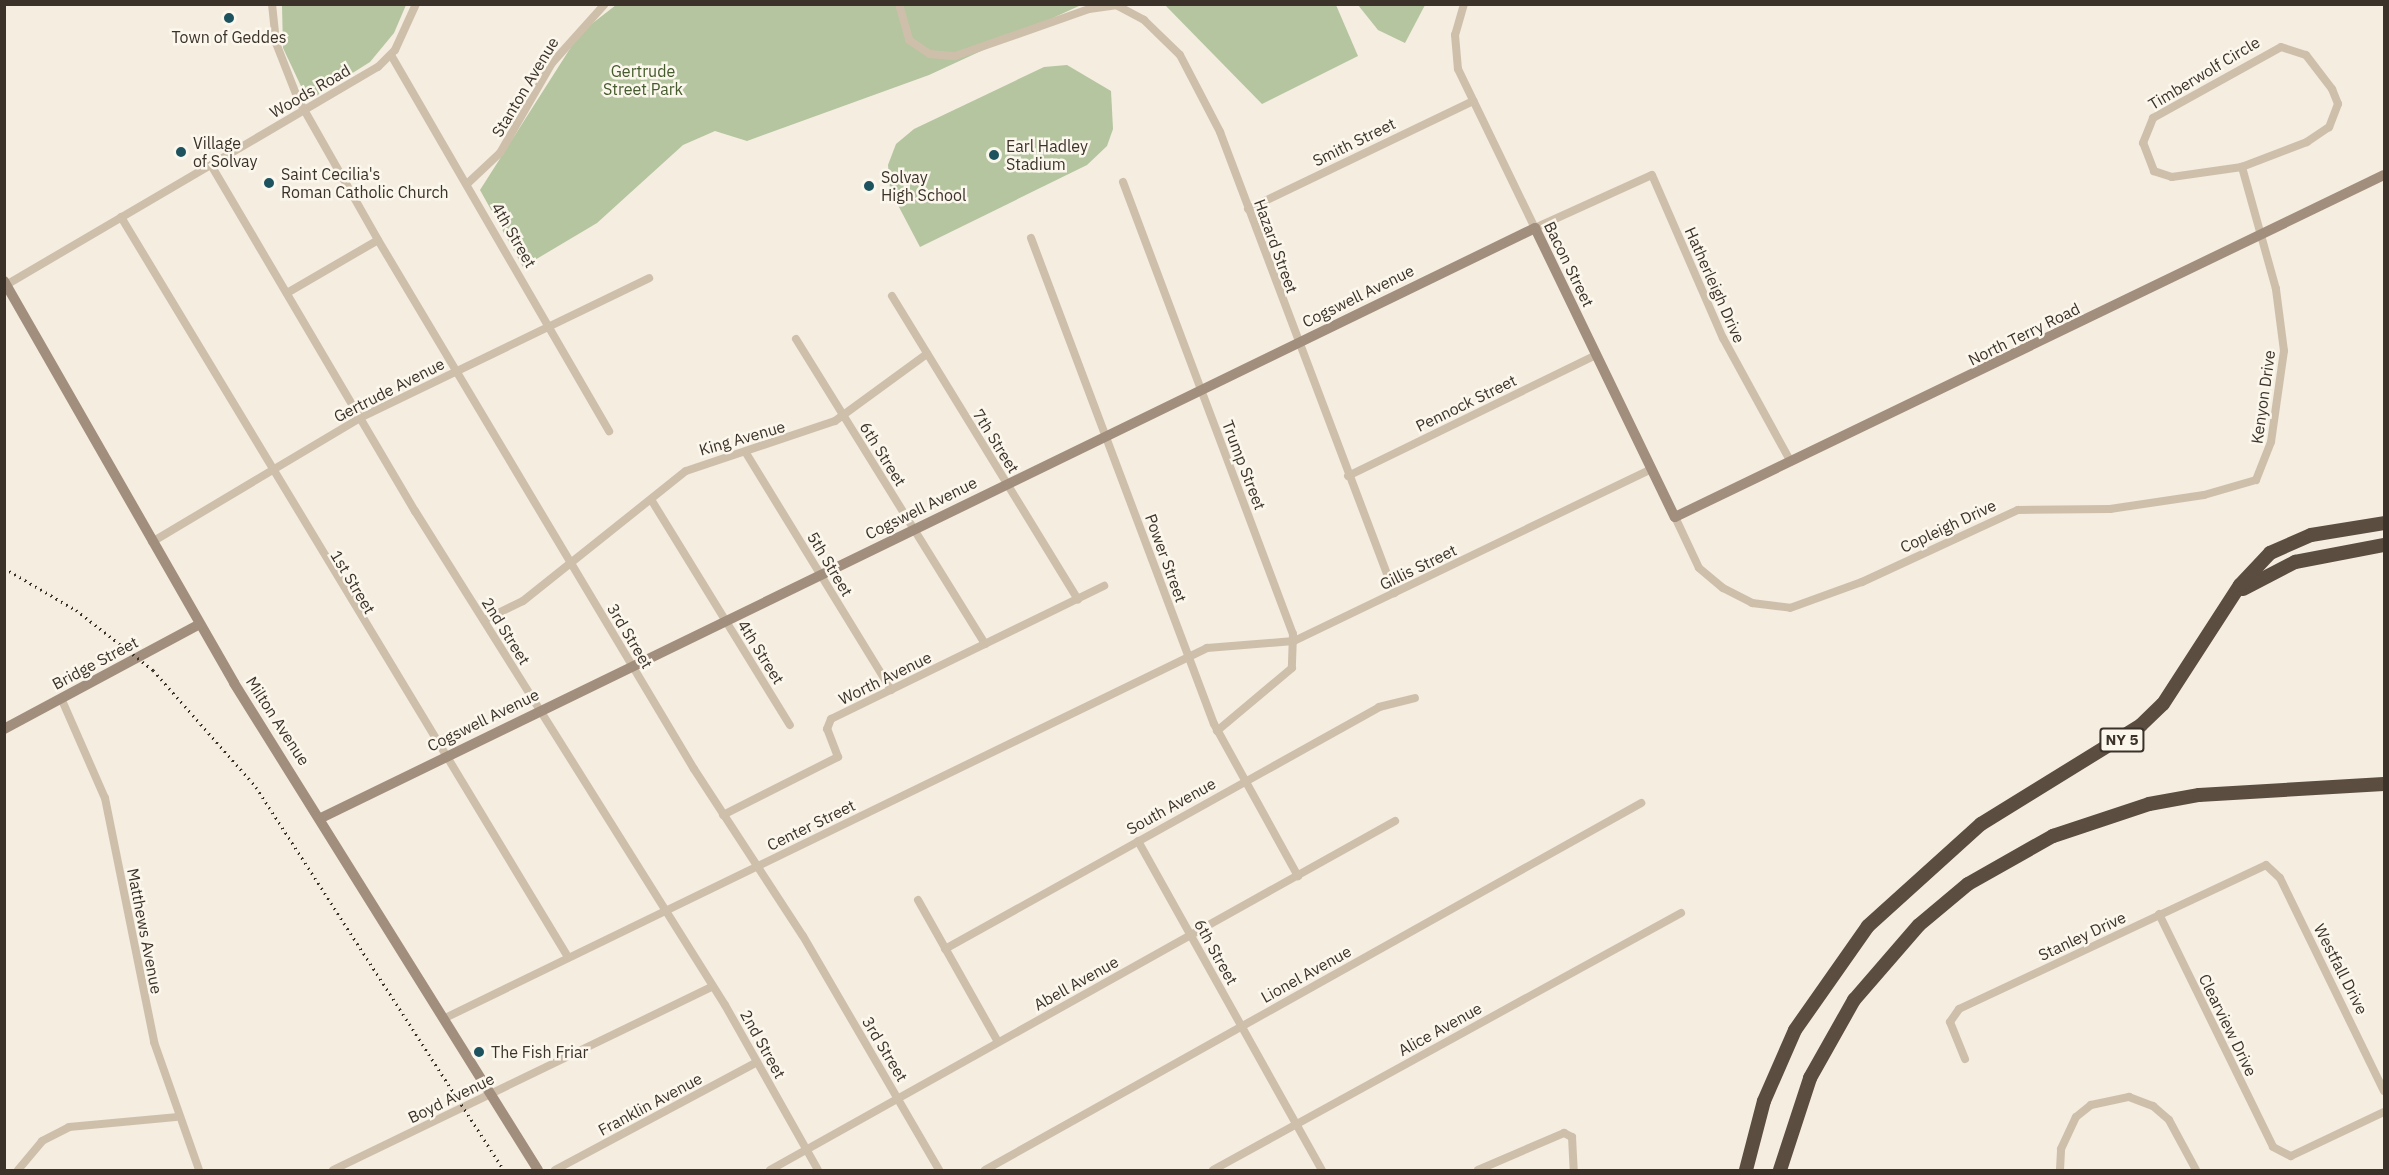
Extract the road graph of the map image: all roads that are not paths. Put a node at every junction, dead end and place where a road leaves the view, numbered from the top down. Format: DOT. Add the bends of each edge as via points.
graph roads {
  1 [pos="272,4"];
  2 [pos="416,4"];
  3 [pos="605,4"];
  4 [pos="899,4"];
  5 [pos="1464,4"];
  6 [pos="1116,5"];
  7 [pos="391,54"];
  8 [pos="1473,101"];
  9 [pos="304,110"];
  10 [pos="211,165"];
  11 [pos="2242,167"];
  12 [pos="2385,175"];
  13 [pos="1123,182"];
  14 [pos="468,183"];
  15 [pos="1248,208"];
  16 [pos="121,218"];
  17 [pos="1534,228"];
  18 [pos="2261,235"];
  19 [pos="1031,238"];
  20 [pos="378,240"];
  21 [pos="649,278"];
  22 [pos="5,283"];
  23 [pos="287,293"];
  24 [pos="892,296"];
  25 [pos="550,325"];
  26 [pos="796,339"];
  27 [pos="1297,342"];
  28 [pos="927,354"];
  29 [pos="1596,355"];
  30 [pos="456,371"];
  31 [pos="1201,389"];
  32 [pos="362,417"];
  33 [pos="844,417"];
  34 [pos="609,431"];
  35 [pos="1107,435"];
  36 [pos="746,453"];
  37 [pos="2267,457"];
  38 [pos="1791,462"];
  39 [pos="1651,469"];
  40 [pos="270,470"];
  41 [pos="1348,476"];
  42 [pos="1007,483"];
  43 [pos="652,501"];
  44 [pos="1675,517"];
  45 [pos="2385,523"];
  46 [pos="914,528"];
  47 [pos="152,543"];
  48 [pos="2385,545"];
  49 [pos="570,562"];
  50 [pos="820,574"];
  51 [pos="1104,586"];
  52 [pos="1394,593"];
  53 [pos="2234,596"];
  54 [pos="1078,599"];
  55 [pos="484,620"];
  56 [pos="725,620"];
  57 [pos="200,624"];
  58 [pos="1293,641"];
  59 [pos="985,644"];
  60 [pos="1189,657"];
  61 [pos="631,665"];
  62 [pos="891,690"];
  63 [pos="61,698"];
  64 [pos="1415,698"];
  65 [pos="538,710"];
  66 [pos="790,725"];
  67 [pos="4,729"];
  68 [pos="1217,731"];
  69 [pos="445,756"];
  70 [pos="1243,782"];
  71 [pos="2385,784"];
  72 [pos="1641,803"];
  73 [pos="723,815"];
  74 [pos="321,818"];
  75 [pos="1395,821"];
  76 [pos="1138,841"];
  77 [pos="2266,865"];
  78 [pos="755,867"];
  79 [pos="1298,876"];
  80 [pos="918,900"];
  81 [pos="663,911"];
  82 [pos="1681,913"];
  83 [pos="2159,914"];
  84 [pos="1191,935"];
  85 [pos="945,949"];
  86 [pos="568,957"];
  87 [pos="711,987"];
  88 [pos="445,1018"];
  89 [pos="1242,1026"];
  90 [pos="998,1042"];
  91 [pos="1965,1059"];
  92 [pos="757,1062"];
  93 [pos="2385,1090"];
  94 [pos="491,1093"];
  95 [pos="899,1098"];
  96 [pos="2385,1112"];
  97 [pos="177,1117"];
  98 [pos="1296,1124"];
  99 [pos="807,1150"];
  100 [pos="18,1170"];
  101 [pos="199,1170"];
  102 [pos="333,1170"];
  103 [pos="538,1170"];
  104 [pos="555,1170"];
  105 [pos="770,1170"];
  106 [pos="818,1170"];
  107 [pos="939,1170"];
  108 [pos="985,1170"];
  109 [pos="1213,1170"];
  110 [pos="1322,1170"];
  111 [pos="1478,1170"];
  112 [pos="1574,1170"];
  113 [pos="1746,1170"];
  114 [pos="1780,1170"];
  115 [pos="2060,1170"];
  116 [pos="2196,1170"];
  1 -- 9 [label="street, 3rd Street" via="284,67"];
  2 -- 7 [label="street"];
  3 -- 14 [label="street, Stanton Avenue" via="552,63 500,153"];
  4 -- 6 [label="street" via="909,40 945,57"];
  5 -- 8 [label="street, Bacon Street" via="1454,55"];
  6 -- 15 [label="street, Hazard Street" via="1144,20 1180,55 1207,102"];
  7 -- 9 [label="street, Woods Road"];
  7 -- 14 [label="street, 4th Street"];
  8 -- 15 [label="street, Smith Street"];
  8 -- 17 [label="street, Bacon Street"];
  9 -- 10 [label="street, Woods Road"];
  9 -- 20 [label="street, 3rd Street"];
  10 -- 16 [label="street, Woods Road"];
  10 -- 23 [label="street, 2nd Street"];
  11 -- 11 [label="street, Timberwolf Circle" via="2307,142 2334,121 2338,104 2332,89 2306,55 2293,48 2255,57 2169,107 2145,129 2145,152 2159,174"];
  11 -- 18 [label="street"];
  12 -- 18 [label="street, North Terry Road"];
  13 -- 31 [label="street, Trump Street"];
  14 -- 25 [label="street, 4th Street"];
  15 -- 27 [label="street, Hazard Street"];
  16 -- 22 [label="street, Woods Road"];
  16 -- 40 [label="street, 1st Street"];
  17 -- 27 [label="street, Cogswell Avenue"];
  17 -- 29 [label="street, Bacon Street"];
  17 -- 38 [label="street, Hatherleigh Drive" via="1647,174 1654,176 1702,294"];
  18 -- 37 [label="street, Kenyon Drive" via="2284,351"];
  18 -- 38 [label="street, North Terry Road"];
  19 -- 35 [label="street, Power Street"];
  20 -- 23 [label="street"];
  20 -- 30 [label="street, 3rd Street"];
  21 -- 25 [label="street, Gertrude Avenue"];
  22 -- 47 [label="street, Milton Avenue"];
  23 -- 32 [label="street, 2nd Street"];
  24 -- 28 [label="street, 7th Street"];
  25 -- 30 [label="street, Gertrude Avenue"];
  25 -- 34 [label="street, 4th Street"];
  26 -- 33 [label="street, 6th Street"];
  27 -- 31 [label="street, Cogswell Avenue"];
  27 -- 41 [label="street, Hazard Street"];
  28 -- 33 [label="street, King Avenue"];
  28 -- 42 [label="street, 7th Street"];
  29 -- 39 [label="street, Bacon Street"];
  29 -- 41 [label="street, Pennock Street"];
  30 -- 32 [label="street, Gertrude Avenue"];
  30 -- 49 [label="street, 3rd Street"];
  31 -- 35 [label="street, Cogswell Avenue"];
  31 -- 58 [label="street, Trump Street"];
  32 -- 40 [label="street, Gertrude Avenue"];
  32 -- 55 [label="street, 2nd Street"];
  33 -- 36 [label="street, King Avenue"];
  33 -- 46 [label="street, 6th Street"];
  35 -- 42 [label="street, Cogswell Avenue"];
  35 -- 60 [label="street, Power Street"];
  36 -- 43 [label="street, King Avenue" via="700,464"];
  36 -- 50 [label="street, 5th Street"];
  37 -- 44 [label="street, Copleigh Drive" via="2261,475 2243,487 2110,508 2030,508 1996,517 1862,582 1790,608 1752,603 1723,588 1700,568"];
  38 -- 44 [label="street, North Terry Road"];
  39 -- 44 [label="street, Bacon Street"];
  39 -- 52 [label="street, Gillis Street"];
  40 -- 47 [label="street, Gertrude Avenue"];
  40 -- 69 [label="street, 1st Street"];
  41 -- 52 [label="street, Hazard Street"];
  42 -- 46 [label="street, Cogswell Avenue"];
  42 -- 54 [label="street, 7th Street"];
  43 -- 49 [label="street, King Avenue"];
  43 -- 56 [label="street, 4th Street"];
  45 -- 53 [label="highway, NY 5" via="2291,541 2255,566"];
  46 -- 50 [label="street, Cogswell Avenue"];
  46 -- 59 [label="street, 6th Street"];
  47 -- 57 [label="street, Milton Avenue"];
  48 -- 53 [label="highway" via="2295,562"];
  49 -- 55 [label="street, King Avenue" via="523,601"];
  49 -- 61 [label="street, 3rd Street"];
  50 -- 56 [label="street, Cogswell Avenue"];
  50 -- 62 [label="street, 5th Street"];
  51 -- 54 [label="street, Worth Avenue"];
  52 -- 58 [label="street, Gillis Street"];
  53 -- 113 [label="highway, NY 5" via="2178,683 2141,725 1980,824 1868,926 1795,1030 1764,1101"];
  54 -- 59 [label="street, Worth Avenue"];
  55 -- 65 [label="street, 2nd Street"];
  56 -- 61 [label="street, Cogswell Avenue"];
  56 -- 66 [label="street, 4th Street"];
  57 -- 63 [label="street, Bridge Street"];
  57 -- 74 [label="street, Milton Avenue"];
  58 -- 60 [label="street, Gillis Street" via="1207,648"];
  58 -- 68 [label="street, Trump Street" via="1292,668 1283,679"];
  59 -- 62 [label="street, Worth Avenue"];
  60 -- 68 [label="street, Power Street"];
  60 -- 78 [label="street, Center Street"];
  61 -- 65 [label="street, Cogswell Avenue"];
  61 -- 73 [label="street, 3rd Street"];
  62 -- 73 [label="street, Worth Avenue" via="826,725 838,757"];
  63 -- 67 [label="street, Bridge Street"];
  63 -- 97 [label="street, Matthews Avenue" via="105,798 154,1042"];
  64 -- 70 [label="street, South Avenue" via="1379,707"];
  65 -- 69 [label="street, Cogswell Avenue"];
  65 -- 81 [label="street, 2nd Street"];
  68 -- 70 [label="street, Power Street"];
  69 -- 74 [label="street, Cogswell Avenue"];
  69 -- 86 [label="street, 1st Street"];
  70 -- 76 [label="street, South Avenue"];
  70 -- 79 [label="street, Power Street"];
  71 -- 114 [label="highway" via="2199,795 2149,804 2053,836 1968,884 1918,925 1854,1000 1810,1078"];
  72 -- 89 [label="street, Lionel Avenue"];
  73 -- 78 [label="street, 3rd Street"];
  74 -- 88 [label="street, Milton Avenue"];
  75 -- 79 [label="street, Abell Avenue"];
  76 -- 84 [label="street, 6th Street"];
  76 -- 85 [label="street, South Avenue"];
  77 -- 83 [label="street, Stanley Drive"];
  77 -- 93 [label="street, Westfall Drive" via="2280,878"];
  78 -- 81 [label="street, Center Street"];
  78 -- 95 [label="street, 3rd Street" via="803,936"];
  79 -- 84 [label="street, Abell Avenue"];
  80 -- 85 [label="street"];
  81 -- 86 [label="street, Center Street"];
  81 -- 87 [label="street, 2nd Street"];
  82 -- 98 [label="street, Alice Avenue"];
  83 -- 91 [label="street, Stanley Drive" via="1959,1009 1950,1022"];
  83 -- 96 [label="street, Clearview Drive" via="2273,1147 2290,1156"];
  84 -- 89 [label="street, 6th Street"];
  84 -- 90 [label="street, Abell Avenue"];
  85 -- 90 [label="street"];
  86 -- 88 [label="street, Center Street"];
  87 -- 92 [label="street, 2nd Street"];
  87 -- 94 [label="street, Boyd Avenue"];
  88 -- 94 [label="street, Milton Avenue"];
  89 -- 98 [label="street, 6th Street"];
  89 -- 108 [label="street, Lionel Avenue"];
  90 -- 95 [label="street, Abell Avenue"];
  92 -- 99 [label="street, 2nd Street"];
  92 -- 104 [label="street, Franklin Avenue"];
  94 -- 102 [label="street, Boyd Avenue"];
  94 -- 103 [label="street, Milton Avenue"];
  95 -- 99 [label="street, Abell Avenue"];
  95 -- 107 [label="street, 3rd Street"];
  97 -- 100 [label="street" via="139,1125 69,1127 42,1141"];
  97 -- 101 [label="street, Matthews Avenue"];
  98 -- 109 [label="street, Alice Avenue"];
  98 -- 110 [label="street, 6th Street"];
  99 -- 105 [label="street, Abell Avenue"];
  99 -- 106 [label="street, 2nd Street"];
  111 -- 112 [label="street" via="1564,1134 1572,1141"];
  115 -- 116 [label="street" via="2061,1149 2076,1118 2091,1105 2129,1097 2147,1103 2169,1120"];
}
